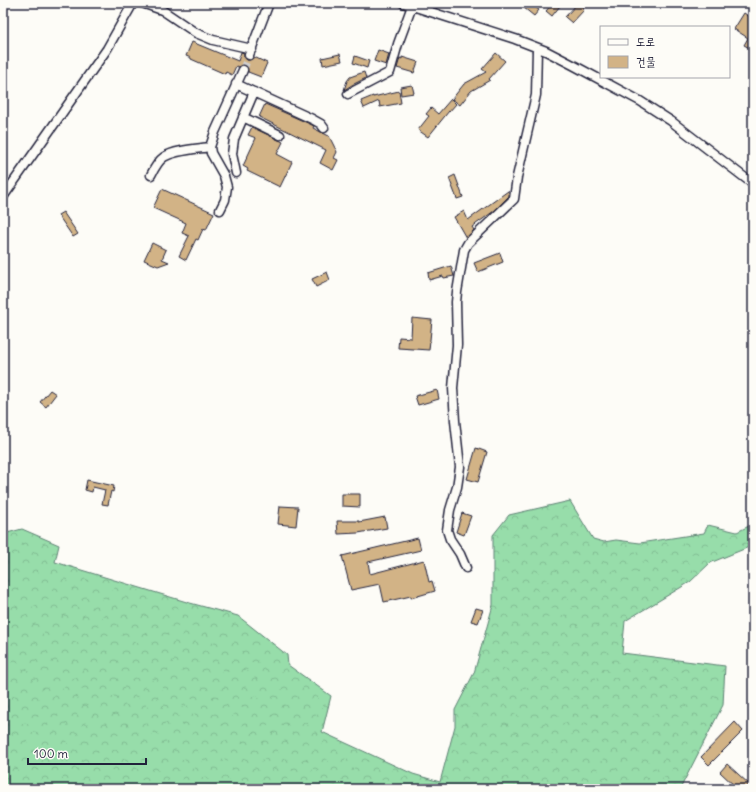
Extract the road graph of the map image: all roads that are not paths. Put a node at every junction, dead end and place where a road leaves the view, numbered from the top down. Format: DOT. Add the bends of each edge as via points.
graph roads {
  1 [pos="133,3"];
  2 [pos="142,3"];
  3 [pos="269,3"];
  4 [pos="408,4"];
  5 [pos="536,48"];
  6 [pos="243,70"];
  7 [pos="236,84"];
  8 [pos="254,92"];
  9 [pos="348,94"];
  10 [pos="243,117"];
  11 [pos="324,128"];
  12 [pos="280,135"];
  13 [pos="210,147"];
  14 [pos="236,173"];
  15 [pos="151,175"];
  16 [pos="753,184"];
  17 [pos="3,197"];
  18 [pos="220,210"];
  19 [pos="466,568"];
  1 -- 17 [label="street" via="107,50"];
  2 -- 3 [label="street" via="162,10 213,40 250,52"];
  4 -- 5 [label="street"];
  4 -- 9 [label="street" via="390,72"];
  5 -- 16 [label="street" via="640,101 671,121"];
  5 -- 19 [label="street" via="536,95 514,199 468,243 464,250 457,292 457,345 453,388 460,467 447,530"];
  6 -- 7 [label="street"];
  7 -- 8 [label="street"];
  7 -- 13 [label="street"];
  8 -- 10 [label="street"];
  8 -- 11 [label="street" via="312,119"];
  10 -- 12 [label="street"];
  10 -- 14 [label="street" via="233,146"];
  13 -- 15 [label="street" via="163,157"];
  13 -- 18 [label="street" via="227,187"];
}
